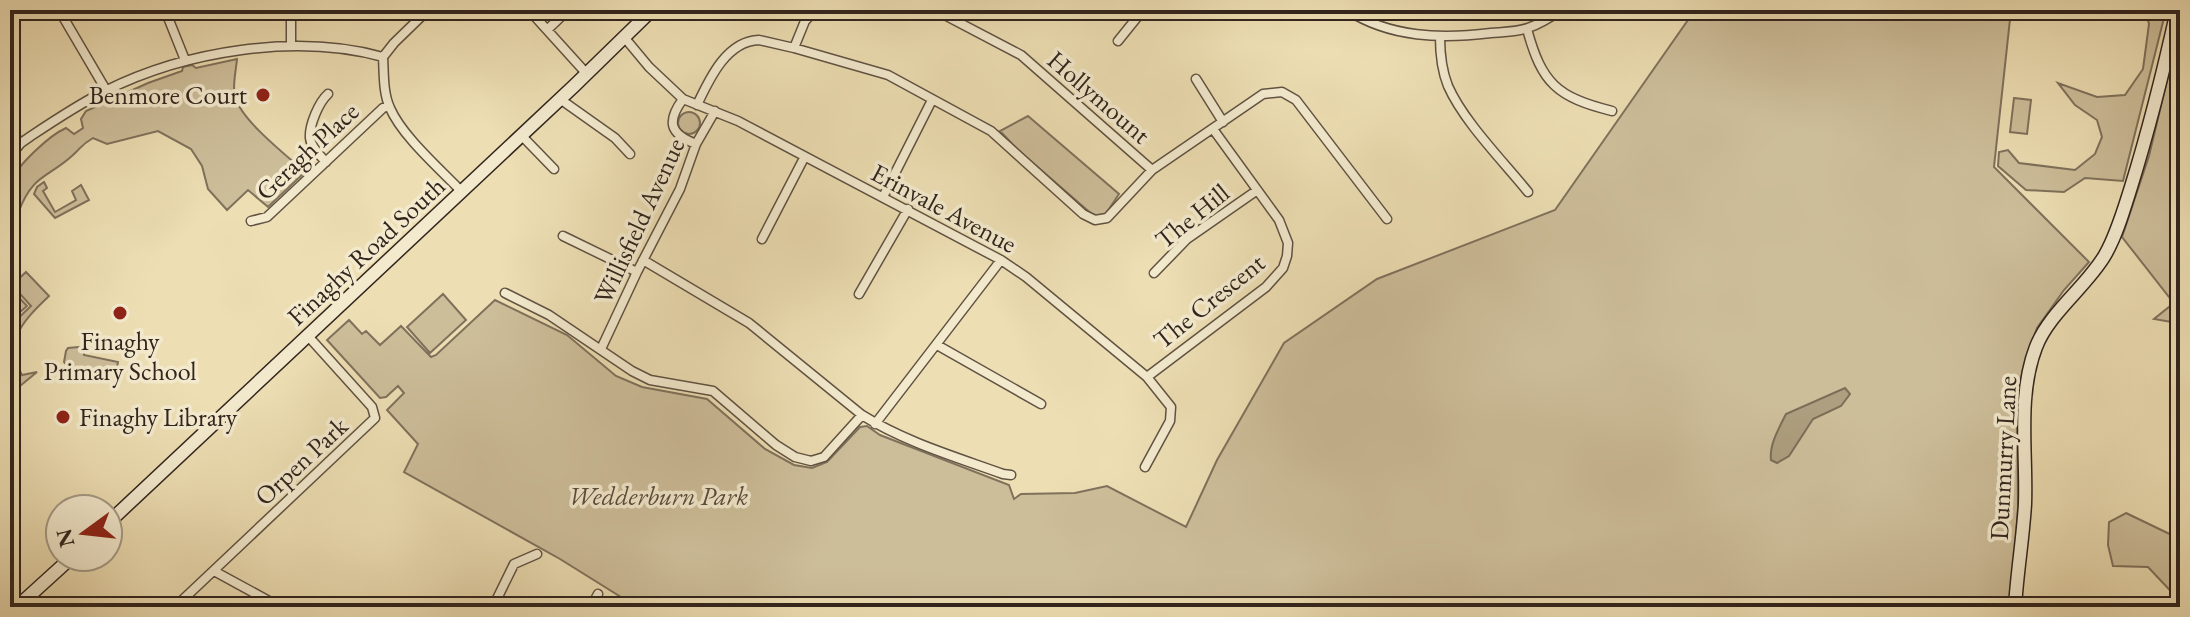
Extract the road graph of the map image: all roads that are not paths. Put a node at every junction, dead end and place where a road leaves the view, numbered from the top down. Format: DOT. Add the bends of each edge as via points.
graph roads {
  1 [pos="59,10"];
  2 [pos="165,10"];
  3 [pos="291,10"];
  4 [pos="428,10"];
  5 [pos="529,10"];
  6 [pos="568,10"];
  7 [pos="652,10"];
  8 [pos="815,10"];
  9 [pos="935,10"];
  10 [pos="1143,10"];
  11 [pos="1347,10"];
  12 [pos="1561,10"];
  13 [pos="2177,10"];
  14 [pos="1527,29"];
  15 [pos="547,30"];
  16 [pos="624,37"];
  17 [pos="1440,37"];
  18 [pos="1118,41"];
  19 [pos="291,46"];
  20 [pos="794,48"];
  21 [pos="383,57"];
  22 [pos="185,60"];
  23 [pos="586,73"];
  24 [pos="1196,79"];
  25 [pos="106,90"];
  26 [pos="328,94"];
  27 [pos="560,99"];
  28 [pos="683,99"];
  29 [pos="932,100"];
  30 [pos="697,105"];
  31 [pos="389,106"];
  32 [pos="715,111"];
  33 [pos="1612,111"];
  34 [pos="1223,122"];
  35 [pos="1213,129"];
  36 [pos="10,132"];
  37 [pos="521,135"];
  38 [pos="21,143"];
  39 [pos="696,144"];
  40 [pos="630,154"];
  41 [pos="10,156"];
  42 [pos="804,158"];
  43 [pos="326,162"];
  44 [pos="554,169"];
  45 [pos="1152,170"];
  46 [pos="461,191"];
  47 [pos="1256,191"];
  48 [pos="1528,192"];
  49 [pos="883,197"];
  50 [pos="908,209"];
  51 [pos="1387,219"];
  52 [pos="251,221"];
  53 [pos="563,236"];
  54 [pos="762,239"];
  55 [pos="643,260"];
  56 [pos="1001,260"];
  57 [pos="637,272"];
  58 [pos="1154,273"];
  59 [pos="505,293"];
  60 [pos="859,294"];
  61 [pos="308,336"];
  62 [pos="937,345"];
  63 [pos="601,349"];
  64 [pos="1147,377"];
  65 [pos="1041,404"];
  66 [pos="862,415"];
  67 [pos="875,424"];
  68 [pos="1145,467"];
  69 [pos="1011,475"];
  70 [pos="124,508"];
  71 [pos="537,554"];
  72 [pos="214,571"];
  73 [pos="54,573"];
  74 [pos="598,594"];
  75 [pos="17,607"];
  76 [pos="175,607"];
  77 [pos="280,607"];
  78 [pos="493,607"];
  79 [pos="591,607"];
  80 [pos="2015,607"];
  1 -- 25 [label="street"];
  2 -- 22 [label="street"];
  3 -- 19 [label="street"];
  4 -- 21 [label="street"];
  5 -- 15 [label="street"];
  6 -- 15 [label="street"];
  7 -- 16 [label="street, Finaghy Road South"];
  8 -- 20 [label="street"];
  9 -- 45 [label="street, Hollymount" via="1021,55"];
  10 -- 18 [label="street"];
  11 -- 17 [label="street" via="1384,28"];
  12 -- 14 [label="street"];
  13 -- 80 [label="street, Dunmurry Lane" via="2115,234 2100,263 2041,338 2031,363"];
  14 -- 17 [label="street"];
  14 -- 33 [label="street" via="1547,79 1565,95"];
  15 -- 23 [label="street"];
  16 -- 23 [label="street, Finaghy Road South"];
  16 -- 28 [label="street, Erinvale Avenue"];
  17 -- 48 [label="street" via="1448,86"];
  19 -- 21 [label="street"];
  19 -- 22 [label="street"];
  20 -- 29 [label="street" via="888,75"];
  20 -- 30 [label="street" via="754,40 739,46 713,71"];
  21 -- 31 [label="street"];
  22 -- 25 [label="street"];
  23 -- 27 [label="street, Finaghy Road South"];
  24 -- 34 [label="street"];
  25 -- 38 [label="street"];
  26 -- 43 [label="street" via="320,101 310,134"];
  27 -- 37 [label="street, Finaghy Road South"];
  27 -- 40 [label="street"];
  28 -- 30 [label="street, Erinvale Avenue"];
  28 -- 39 [label="street" via="673,117 674,128"];
  29 -- 45 [label="street" via="991,131 1095,220 1107,218"];
  29 -- 49 [label="street"];
  30 -- 32 [label="street, Erinvale Avenue"];
  31 -- 43 [label="street, Geragh Place"];
  31 -- 46 [label="street"];
  32 -- 39 [label="street, Willisfield Avenue"];
  32 -- 42 [label="street, Erinvale Avenue"];
  34 -- 35 [label="street"];
  34 -- 51 [label="street" via="1263,94 1282,92 1296,100"];
  35 -- 45 [label="street"];
  35 -- 47 [label="street, The Crescent"];
  36 -- 38 [label="street"];
  37 -- 44 [label="street"];
  37 -- 46 [label="street, Finaghy Road South"];
  38 -- 41 [label="street"];
  39 -- 55 [label="street, Willisfield Avenue" via="680,189"];
  42 -- 49 [label="street, Erinvale Avenue"];
  42 -- 54 [label="street"];
  43 -- 52 [label="street, Geragh Place" via="267,217"];
  46 -- 61 [label="street, Finaghy Road South"];
  47 -- 58 [label="street, The Hill" via="1187,239"];
  47 -- 64 [label="street, The Crescent" via="1284,231 1288,243 1283,268 1253,298"];
  49 -- 50 [label="street, Erinvale Avenue"];
  50 -- 56 [label="street, Erinvale Avenue"];
  50 -- 60 [label="street"];
  53 -- 57 [label="street"];
  55 -- 57 [label="street, Willisfield Avenue"];
  55 -- 66 [label="street" via="749,323"];
  56 -- 62 [label="street"];
  56 -- 64 [label="street, Erinvale Avenue"];
  57 -- 63 [label="street, Willisfield Avenue"];
  59 -- 63 [label="street"];
  61 -- 70 [label="street, Finaghy Road South"];
  61 -- 72 [label="street, Orpen Park" via="372,407 375,418"];
  62 -- 65 [label="street"];
  62 -- 67 [label="street"];
  63 -- 66 [label="street" via="650,380 713,391 795,457 824,457"];
  64 -- 68 [label="street, Erinvale Avenue" via="1171,407 1170,421"];
  66 -- 67 [label="street"];
  67 -- 69 [label="street"];
  71 -- 78 [label="street" via="514,564"];
  72 -- 76 [label="street, Orpen Park"];
  72 -- 77 [label="street"];
  73 -- 75 [label="street"];
  74 -- 79 [label="street"];
}
